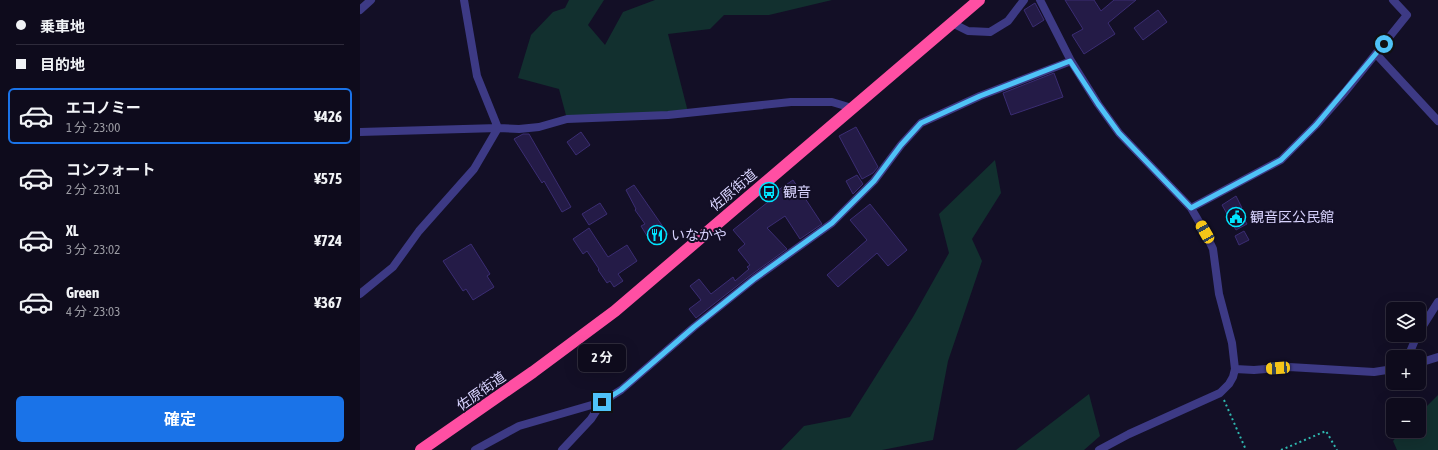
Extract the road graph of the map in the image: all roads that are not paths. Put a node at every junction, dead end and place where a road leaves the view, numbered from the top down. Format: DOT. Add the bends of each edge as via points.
graph roads {
  1 [pos="371,0"];
  2 [pos="464,0"];
  3 [pos="979,0"];
  4 [pos="1024,0"];
  5 [pos="1040,0"];
  6 [pos="1393,0"];
  7 [pos="360,10"];
  8 [pos="952,23"];
  9 [pos="1376,54"];
  10 [pos="1070,61"];
  11 [pos="852,108"];
  12 [pos="1438,121"];
  13 [pos="498,128"];
  14 [pos="360,132"];
  15 [pos="1191,208"];
  16 [pos="360,294"];
  17 [pos="1438,302"];
  18 [pos="1426,321"];
  19 [pos="1438,357"];
  20 [pos="1426,361"];
  21 [pos="1235,369"];
  22 [pos="1386,370"];
  23 [pos="602,402"];
  24 [pos="421,450"];
  25 [pos="475,450"];
  26 [pos="562,450"];
  27 [pos="1099,450"];
  1 -- 7 [label="street"];
  2 -- 13 [label="street" via="477,76"];
  3 -- 8 [label="highway, 佐原街道"];
  4 -- 8 [label="street" via="1008,21 990,32 968,31"];
  5 -- 10 [label="street"];
  6 -- 9 [label="street" via="1407,15"];
  8 -- 11 [label="highway, 佐原街道"];
  9 -- 12 [label="street"];
  9 -- 15 [label="street" via="1316,125 1281,160"];
  10 -- 15 [label="street" via="1119,133"];
  10 -- 23 [label="street" via="980,96 921,123 874,181 832,223 748,284 621,390"];
  11 -- 13 [label="street" via="832,102 791,102 668,115 567,119 539,127"];
  11 -- 24 [label="highway, 佐原街道" via="615,311"];
  13 -- 14 [label="street"];
  13 -- 16 [label="street" via="474,169 419,232 393,267"];
  15 -- 21 [label="street" via="1213,249 1219,294 1232,344"];
  17 -- 18 [label="street"];
  19 -- 20 [label="street"];
  21 -- 22 [label="street" via="1289,367 1374,372"];
  21 -- 27 [label="street" via="1229,384 1220,393"];
  23 -- 25 [label="street" via="519,426"];
  23 -- 26 [label="street" via="591,419"];
}
